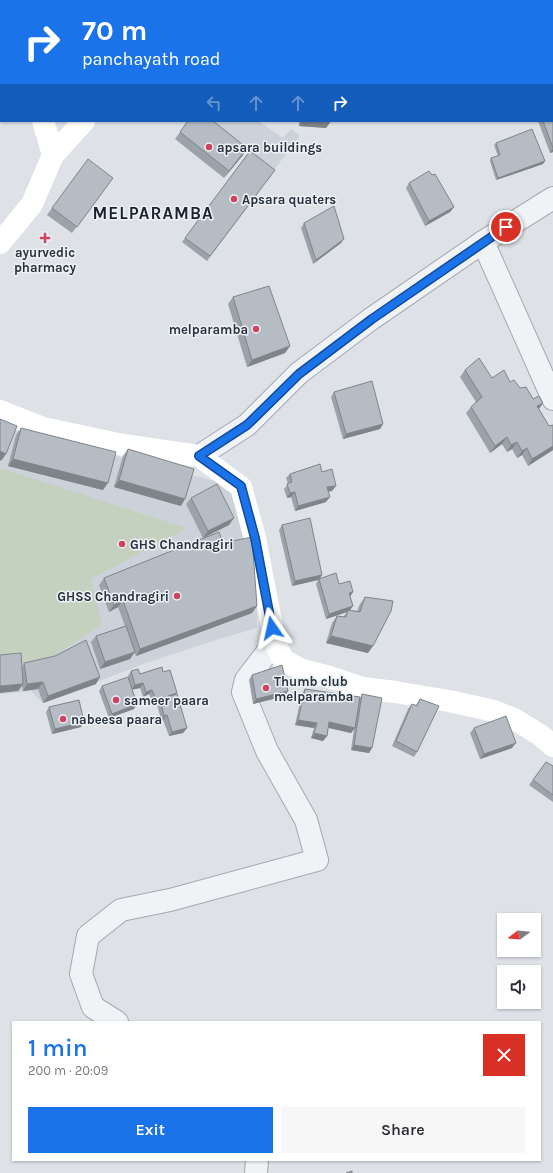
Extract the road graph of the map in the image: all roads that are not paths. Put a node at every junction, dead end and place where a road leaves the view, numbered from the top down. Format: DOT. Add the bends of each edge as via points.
graph roads {
  1 [pos="43,122"];
  2 [pos="66,122"];
  3 [pos="83,122"];
  4 [pos="53,155"];
  5 [pos="553,198"];
  6 [pos="483,242"];
  7 [pos="0,243"];
  8 [pos="553,399"];
  9 [pos="0,411"];
  10 [pos="199,456"];
  11 [pos="275,642"];
  12 [pos="553,746"];
  13 [pos="116,1021"];
  14 [pos="257,1161"];
  15 [pos="256,1173"];
  1 -- 4 [label="street"];
  2 -- 4 [label="street"];
  3 -- 4 [label="street"];
  4 -- 7 [label="street" via="32,204"];
  5 -- 6 [label="street"];
  6 -- 8 [label="street"];
  6 -- 10 [label="street" via="360,328 299,374 247,425"];
  9 -- 10 [label="street" via="43,428 123,445"];
  10 -- 11 [label="street" via="241,486 255,538"];
  11 -- 12 [label="street" via="283,660 302,670 363,688 449,701 494,711 516,720"];
  11 -- 13 [label="street" via="246,680 244,692 267,751 306,820 317,860 170,900 121,910 88,936 82,974 93,1006"];
  14 -- 15 [label="street"];
}
